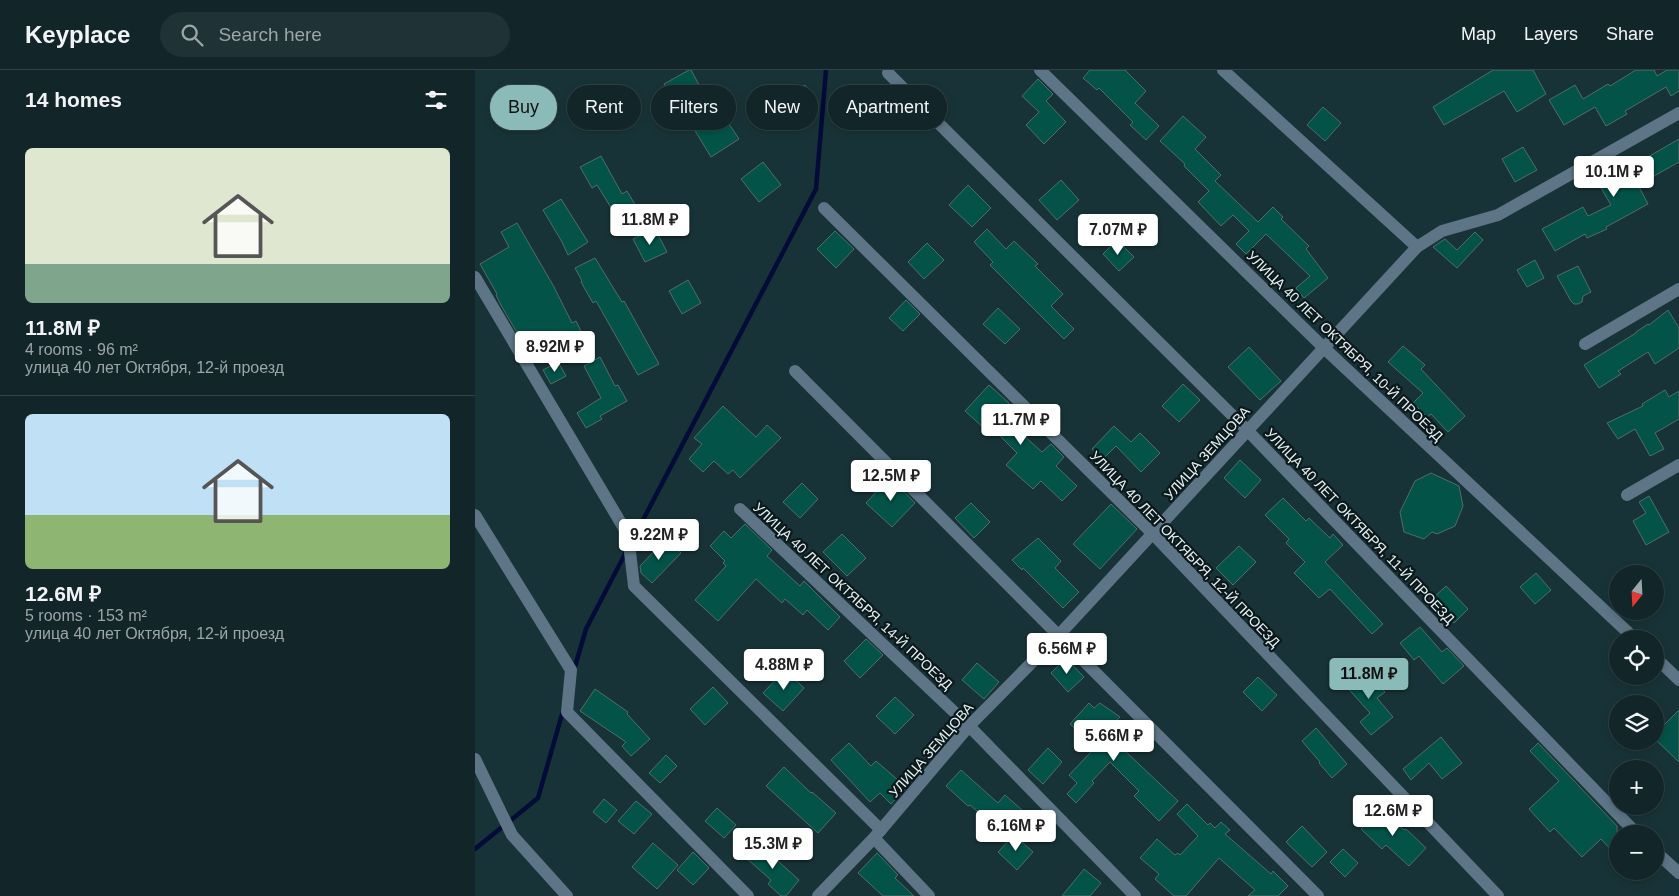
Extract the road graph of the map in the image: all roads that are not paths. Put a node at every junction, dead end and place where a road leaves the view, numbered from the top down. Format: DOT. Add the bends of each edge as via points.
graph roads {
  1 [pos="1040,70"];
  2 [pos="1223,70"];
  3 [pos="888,73"];
  4 [pos="1679,113"];
  5 [pos="824,208"];
  6 [pos="1417,247"];
  7 [pos="475,277"];
  8 [pos="1679,289"];
  9 [pos="1585,344"];
  10 [pos="1324,348"];
  11 [pos="795,371"];
  12 [pos="1247,430"];
  13 [pos="1679,465"];
  14 [pos="1627,495"];
  15 [pos="740,509"];
  16 [pos="475,515"];
  17 [pos="1153,534"];
  18 [pos="1625,630"];
  19 [pos="1058,636"];
  20 [pos="1664,666"];
  21 [pos="1679,680"];
  22 [pos="969,726"];
  23 [pos="475,759"];
  24 [pos="1628,825"];
  25 [pos="877,834"];
  26 [pos="1664,859"];
  27 [pos="1679,873"];
  28 [pos="567,896"];
  29 [pos="748,896"];
  30 [pos="818,896"];
  31 [pos="929,896"];
  32 [pos="1135,896"];
  33 [pos="1318,896"];
  34 [pos="1498,896"];
  1 -- 10 [label="street, УЛИЦА 40 ЛЕТ ОКТЯБРЯ, 10-Й ПРОЕЗД"];
  2 -- 6 [label="street"];
  3 -- 12 [label="street, УЛИЦА 40 ЛЕТ ОКТЯБРЯ, 11-Й ПРОЕЗД"];
  4 -- 6 [label="street, УЛИЦА ЗЕМЦОВА" via="1497,215 1442,231"];
  5 -- 17 [label="street, УЛИЦА 40 ЛЕТ ОКТЯБРЯ, 12-Й ПРОЕЗД"];
  6 -- 10 [label="street, УЛИЦА ЗЕМЦОВА"];
  7 -- 25 [label="street" via="629,534 634,586"];
  8 -- 9 [label="street"];
  10 -- 12 [label="street, УЛИЦА ЗЕМЦОВА"];
  10 -- 18 [label="street, УЛИЦА 40 ЛЕТ ОКТЯБРЯ, 10-Й ПРОЕЗД"];
  11 -- 19 [label="street"];
  12 -- 17 [label="street, УЛИЦА ЗЕМЦОВА"];
  12 -- 24 [label="street, УЛИЦА 40 ЛЕТ ОКТЯБРЯ, 11-Й ПРОЕЗД"];
  13 -- 14 [label="street"];
  15 -- 22 [label="street, УЛИЦА 40 ЛЕТ ОКТЯБРЯ, 14-Й ПРОЕЗД"];
  16 -- 29 [label="street" via="571,670 567,712"];
  17 -- 19 [label="street, УЛИЦА ЗЕМЦОВА"];
  17 -- 34 [label="street, УЛИЦА 40 ЛЕТ ОКТЯБРЯ, 12-Й ПРОЕЗД"];
  19 -- 22 [label="street, УЛИЦА ЗЕМЦОВА"];
  19 -- 33 [label="street"];
  20 -- 21 [label="street"];
  22 -- 25 [label="street, УЛИЦА ЗЕМЦОВА"];
  22 -- 32 [label="street, УЛИЦА 40 ЛЕТ ОКТЯБРЯ, 14-Й ПРОЕЗД"];
  23 -- 28 [label="street" via="513,835"];
  25 -- 30 [label="street, УЛИЦА ЗЕМЦОВА"];
  25 -- 31 [label="street"];
  26 -- 27 [label="street"];
}
